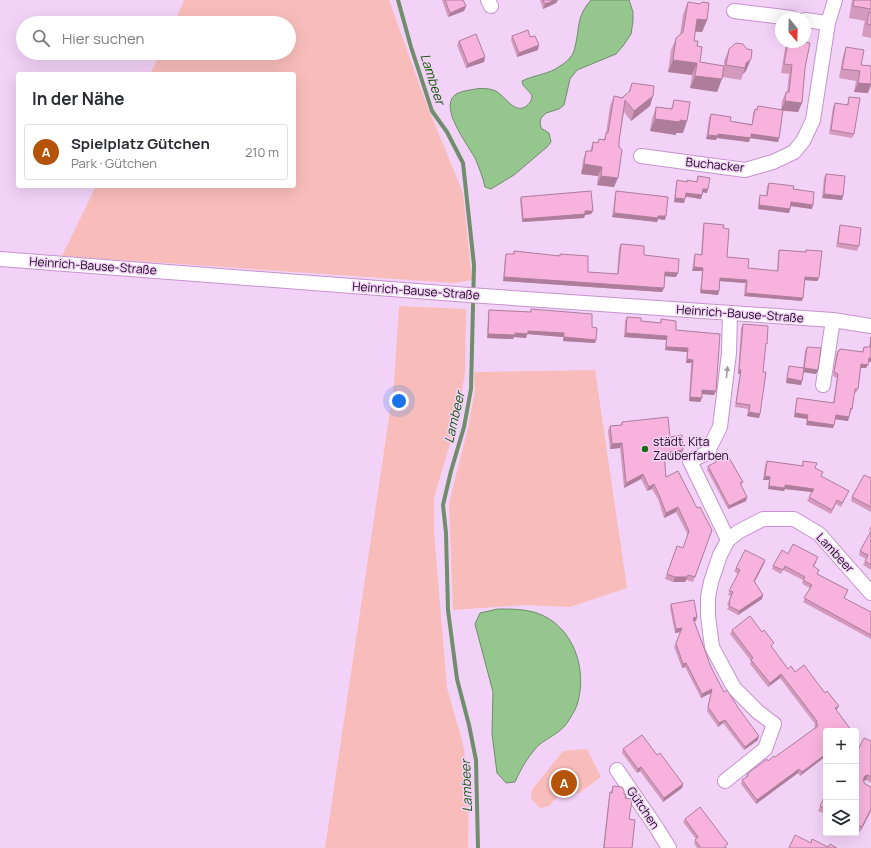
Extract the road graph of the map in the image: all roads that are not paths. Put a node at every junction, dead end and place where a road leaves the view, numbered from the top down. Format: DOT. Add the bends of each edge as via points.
graph roads {
  1 [pos="835,0"];
  2 [pos="734,11"];
  3 [pos="775,16"];
  4 [pos="811,21"];
  5 [pos="828,23"];
  6 [pos="641,156"];
  7 [pos="0,259"];
  8 [pos="730,313"];
  9 [pos="833,320"];
  10 [pos="871,326"];
  11 [pos="823,385"];
  12 [pos="728,540"];
  13 [pos="871,593"];
  14 [pos="617,770"];
  15 [pos="725,781"];
  16 [pos="669,848"];
  1 -- 5 [label="street, Buchacker"];
  2 -- 3 [label="street"];
  4 -- 5 [label="street"];
  5 -- 6 [label="street, Buchacker" via="813,120 803,141 794,152 773,162 745,170"];
  7 -- 8 [label="street, Heinrich-Bause-Straße"];
  8 -- 9 [label="street, Heinrich-Bause-Straße"];
  12 -- 8 [label="street, one-way" via="690,461 707,453 720,427 729,353"];
  9 -- 10 [label="street, Heinrich-Bause-Straße"];
  9 -- 11 [label="street"];
  12 -- 13 [label="street, Lambeer" via="763,519 794,519 819,534"];
  12 -- 15 [label="street, Lambeer" via="720,555 708,597 712,647 734,688 774,724 765,749"];
  14 -- 16 [label="street, Gütchen"];
}
